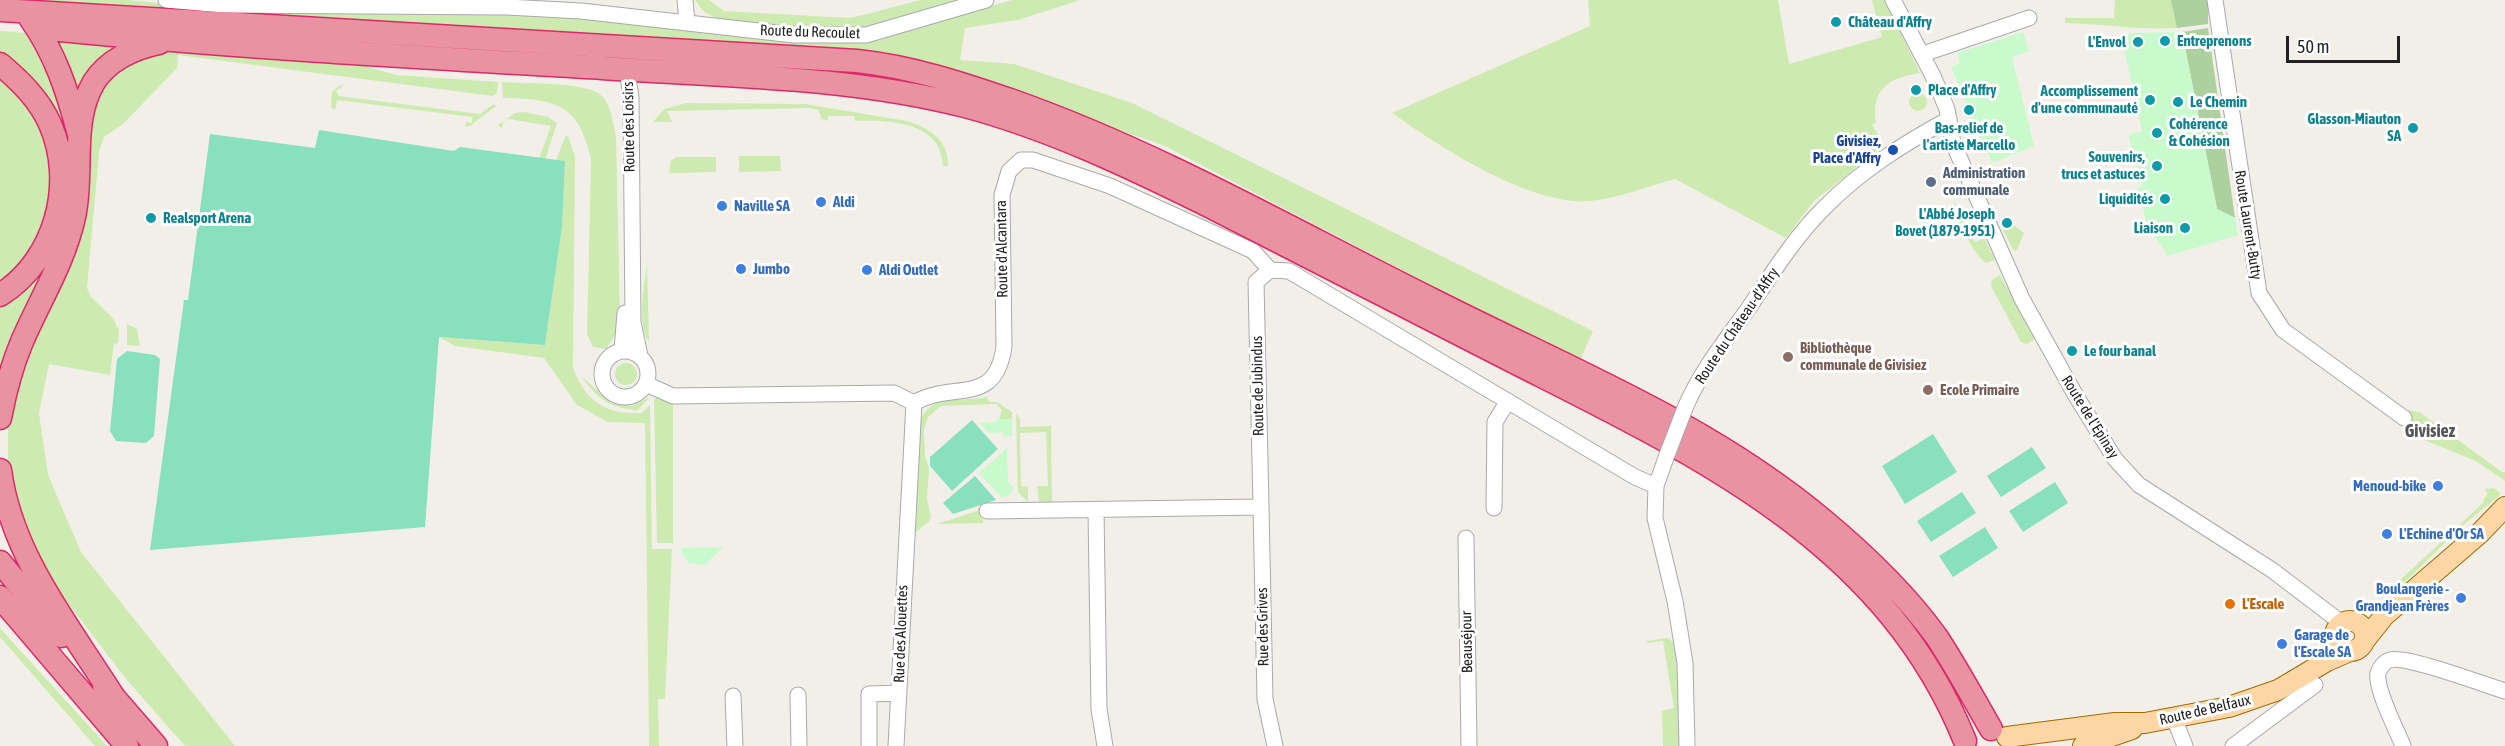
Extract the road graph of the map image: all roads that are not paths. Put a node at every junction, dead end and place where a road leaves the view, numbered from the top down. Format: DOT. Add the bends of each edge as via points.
graph roads {
  1 [pos="166,0"];
  2 [pos="685,0"];
  3 [pos="987,0"];
  4 [pos="1893,0"];
  5 [pos="2215,0"];
  6 [pos="0,10"];
  7 [pos="2029,18"];
  8 [pos="31,20"];
  9 [pos="687,23"];
  10 [pos="0,25"];
  11 [pos="181,40"];
  12 [pos="1923,54"];
  13 [pos="627,59"];
  14 [pos="0,64"];
  15 [pos="1949,119"];
  16 [pos="79,137"];
  17 [pos="1270,270"];
  18 [pos="0,295"];
  19 [pos="622,350"];
  20 [pos="640,356"];
  21 [pos="646,384"];
  22 [pos="1508,401"];
  23 [pos="914,404"];
  24 [pos="0,418"];
  25 [pos="2404,418"];
  26 [pos="0,471"];
  27 [pos="1656,486"];
  28 [pos="1261,507"];
  29 [pos="1494,507"];
  30 [pos="2505,507"];
  31 [pos="987,511"];
  32 [pos="1096,511"];
  33 [pos="1466,538"];
  34 [pos="0,562"];
  35 [pos="0,597"];
  36 [pos="2350,636"];
  37 [pos="2315,685"];
  38 [pos="2505,691"];
  39 [pos="899,693"];
  40 [pos="798,695"];
  41 [pos="112,696"];
  42 [pos="733,696"];
  43 [pos="2174,718"];
  44 [pos="2145,723"];
  45 [pos="2004,737"];
  46 [pos="1964,744"];
  47 [pos="127,746"];
  48 [pos="156,746"];
  49 [pos="735,746"];
  50 [pos="799,746"];
  51 [pos="869,746"];
  52 [pos="896,746"];
  53 [pos="1105,746"];
  54 [pos="1275,746"];
  55 [pos="1469,746"];
  56 [pos="1687,746"];
  57 [pos="2084,746"];
  58 [pos="2185,746"];
  59 [pos="2233,746"];
  60 [pos="2403,746"];
  1 -- 9 [label="street, Route du Recoulet" via="223,6 507,7"];
  2 -- 9 [label="street"];
  3 -- 9 [label="street, Route du Recoulet" via="866,35 794,35"];
  4 -- 12 [label="street"];
  5 -- 25 [label="street, Route Laurent-Butty" via="2259,293 2283,330"];
  6 -- 8 [label="highway"];
  7 -- 12 [label="street"];
  8 -- 10 [label="highway"];
  8 -- 11 [label="highway"];
  8 -- 13 [label="highway"];
  8 -- 16 [label="highway" via="50,48 64,81"];
  11 -- 13 [label="highway"];
  11 -- 16 [label="highway" via="146,46 106,68 89,93"];
  12 -- 15 [label="street"];
  13 -- 19 [label="street, Route des Loisirs" via="621,141 626,316"];
  13 -- 20 [label="street, Route des Loisirs" via="631,97 633,322"];
  13 -- 45 [label="highway" via="901,66 1045,112 1226,194 1662,414 1756,470 1821,518 1898,589"];
  13 -- 46 [label="highway" via="853,86 943,101 1054,135 1188,196 1653,434 1763,499 1821,543 1884,608 1927,667"];
  14 -- 18 [label="highway" via="37,101 50,124 62,175 60,201 41,254"];
  15 -- 27 [label="street, Route du Château-d'Affry, bridge" via="1893,150 1853,181 1791,247 1693,391"];
  15 -- 36 [label="street, Route de l'Epinay" via="1953,143 2022,299 2076,396 2127,475 2294,585"];
  16 -- 24 [label="highway" via="79,183 71,231 11,368"];
  17 -- 22 [label="street" via="1289,271"];
  17 -- 23 [label="street, Route d'Alcantara" via="1253,251 1110,186 1053,165 1022,160 1005,179 1002,195 1004,346 1000,364 991,381 976,389 932,394"];
  17 -- 28 [label="street, Route de Jubindus" via="1256,282"];
  19 -- 20 [label="street"];
  19 -- 21 [label="street" via="613,354 602,369 608,390 629,397"];
  20 -- 21 [label="street, Route des Loisirs" via="648,370"];
  21 -- 23 [label="street" via="673,396 894,393"];
  22 -- 27 [label="street"];
  22 -- 29 [label="street" via="1495,422"];
  23 -- 39 [label="street, Rue des Alouettes"];
  26 -- 41 [label="highway" via="12,522 33,570"];
  27 -- 56 [label="street, Route du Château-d'Affry" via="1655,518 1685,663"];
  28 -- 32 [label="street"];
  28 -- 54 [label="street, Rue des Grives" via="1264,699"];
  30 -- 36 [label="main road" via="2472,541 2384,616"];
  31 -- 32 [label="street"];
  32 -- 53 [label="street" via="1099,708"];
  33 -- 55 [label="street, Beauséjour"];
  34 -- 41 [label="highway"];
  35 -- 47 [label="highway"];
  36 -- 43 [label="main road, Route de Belfaux" via="2327,661 2278,690 2229,707"];
  37 -- 59 [label="street"];
  38 -- 60 [label="street" via="2413,663 2390,660 2378,672 2378,684"];
  39 -- 51 [label="street" via="869,694"];
  39 -- 52 [label="street, Rue des Alouettes"];
  40 -- 50 [label="street"];
  41 -- 48 [label="highway"];
  42 -- 49 [label="street"];
  43 -- 44 [label="main road, Route de Belfaux"];
  43 -- 58 [label="street"];
  44 -- 45 [label="main road, Route de Belfaux"];
  44 -- 57 [label="main road, Route de Belfaux"];
  45 -- 46 [label="main road, Route de Belfaux" via="1980,730"];
}
